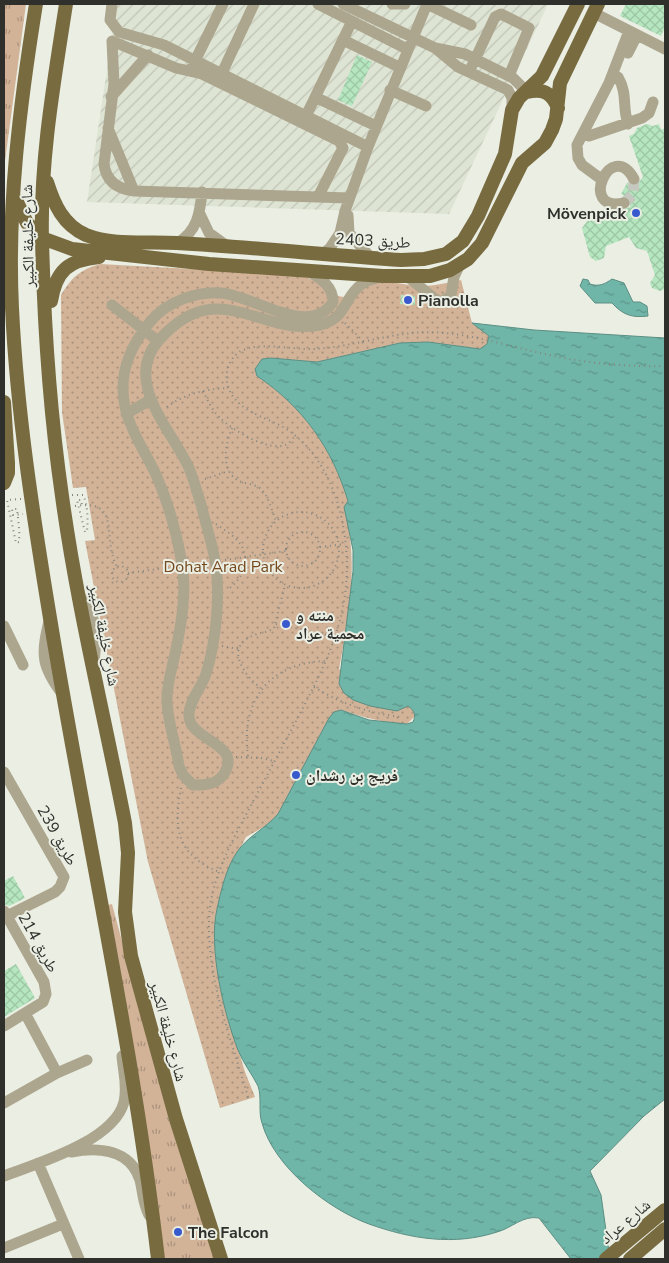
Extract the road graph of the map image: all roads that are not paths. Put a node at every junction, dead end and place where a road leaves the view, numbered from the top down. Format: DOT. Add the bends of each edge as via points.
graph roads {
  1 [pos="36,4"];
  2 [pos="66,4"];
  3 [pos="112,4"];
  4 [pos="223,4"];
  5 [pos="254,4"];
  6 [pos="318,4"];
  7 [pos="343,4"];
  8 [pos="392,4"];
  9 [pos="404,4"];
  10 [pos="427,4"];
  11 [pos="578,4"];
  12 [pos="596,8"];
  13 [pos="352,21"];
  14 [pos="471,26"];
  15 [pos="633,33"];
  16 [pos="562,37"];
  17 [pos="412,38"];
  18 [pos="343,40"];
  19 [pos="579,44"];
  20 [pos="665,47"];
  21 [pos="435,48"];
  22 [pos="407,49"];
  23 [pos="148,55"];
  24 [pos="475,59"];
  25 [pos="195,60"];
  26 [pos="400,67"];
  27 [pos="189,70"];
  28 [pos="620,70"];
  29 [pos="469,72"];
  30 [pos="222,73"];
  31 [pos="509,76"];
  32 [pos="390,90"];
  33 [pos="527,92"];
  34 [pos="111,97"];
  35 [pos="315,97"];
  36 [pos="653,102"];
  37 [pos="426,106"];
  38 [pos="558,108"];
  39 [pos="512,110"];
  40 [pos="306,116"];
  41 [pos="628,124"];
  42 [pos="108,126"];
  43 [pos="376,126"];
  44 [pos="591,128"];
  45 [pos="508,131"];
  46 [pos="368,146"];
  47 [pos="537,149"];
  48 [pos="44,174"];
  49 [pos="601,179"];
  50 [pos="634,179"];
  51 [pos="134,191"];
  52 [pos="202,192"];
  53 [pos="14,194"];
  54 [pos="318,197"];
  55 [pos="349,198"];
  56 [pos="624,202"];
  57 [pos="200,214"];
  58 [pos="345,226"];
  59 [pos="42,238"];
  60 [pos="13,240"];
  61 [pos="178,243"];
  62 [pos="228,247"];
  63 [pos="123,254"];
  64 [pos="329,255"];
  65 [pos="371,258"];
  66 [pos="460,264"];
  67 [pos="307,270"];
  68 [pos="334,272"];
  69 [pos="4,274"];
  70 [pos="383,276"];
  71 [pos="407,276"];
  72 [pos="333,292"];
  73 [pos="112,306"];
  74 [pos="47,327"];
  75 [pos="144,330"];
  76 [pos="158,341"];
  77 [pos="150,400"];
  78 [pos="4,402"];
  79 [pos="126,414"];
  80 [pos="4,483"];
  81 [pos="4,626"];
  82 [pos="23,665"];
  83 [pos="169,710"];
  84 [pos="189,711"];
  85 [pos="4,772"];
  86 [pos="5,914"];
  87 [pos="25,1013"];
  88 [pos="4,1026"];
  89 [pos="127,1040"];
  90 [pos="87,1060"];
  91 [pos="57,1073"];
  92 [pos="4,1103"];
  93 [pos="62,1153"];
  94 [pos="38,1163"];
  95 [pos="4,1176"];
  96 [pos="665,1210"];
  97 [pos="154,1221"];
  98 [pos="63,1224"];
  99 [pos="665,1229"];
  100 [pos="4,1248"];
  101 [pos="4,1254"];
  102 [pos="6,1259"];
  103 [pos="79,1259"];
  104 [pos="158,1259"];
  105 [pos="221,1259"];
  106 [pos="606,1259"];
  107 [pos="630,1259"];
  1 -- 53 [label="main road, شارع خليفة الكبير" via="23,89"];
  2 -- 48 [label="main road, شارع خليفة الكبير" via="51,96"];
  3 -- 25 [label="street" via="110,20 119,32 164,45"];
  4 -- 25 [label="street"];
  5 -- 30 [label="street"];
  6 -- 13 [label="street"];
  7 -- 17 [label="street"];
  8 -- 9 [label="street"];
  10 -- 14 [label="street"];
  10 -- 17 [label="street"];
  11 -- 16 [label="main road, طريق 2403"];
  12 -- 15 [label="street, طريق 2403"];
  12 -- 19 [label="main road, طريق 2403"];
  13 -- 18 [label="street"];
  13 -- 22 [label="street"];
  15 -- 20 [label="street, طريق 2403"];
  15 -- 28 [label="street"];
  16 -- 19 [label="main road"];
  16 -- 33 [label="main road, طريق 2403" via="542,76"];
  17 -- 21 [label="street"];
  17 -- 22 [label="street"];
  18 -- 26 [label="street"];
  18 -- 35 [label="street"];
  19 -- 38 [label="main road, طريق 2403" via="560,83"];
  21 -- 24 [label="street"];
  21 -- 29 [label="street"];
  22 -- 26 [label="street"];
  23 -- 27 [label="street" via="176,68"];
  23 -- 34 [label="street"];
  23 -- 34 [label="street" via="112,41 114,71"];
  24 -- 29 [label="street"];
  24 -- 31 [label="street"];
  24 -- 31 [label="street" via="496,16 503,14 526,25 529,33"];
  25 -- 27 [label="street"];
  25 -- 30 [label="street"];
  26 -- 32 [label="street"];
  27 -- 54 [label="street" via="341,143 342,150"];
  28 -- 41 [label="street"];
  28 -- 44 [label="street"];
  29 -- 39 [label="street" via="508,90"];
  30 -- 40 [label="street"];
  31 -- 33 [label="street"];
  32 -- 37 [label="street"];
  32 -- 43 [label="street"];
  33 -- 38 [label="main road" via="537,89 547,92"];
  33 -- 39 [label="main road, طريق 2403"];
  34 -- 42 [label="street"];
  35 -- 40 [label="street"];
  35 -- 43 [label="street"];
  36 -- 41 [label="street" via="646,116"];
  38 -- 47 [label="main road, طريق 2403" via="552,130 545,143"];
  39 -- 45 [label="main road, طريق 2403"];
  40 -- 46 [label="street"];
  41 -- 44 [label="street"];
  42 -- 51 [label="street"];
  42 -- 51 [label="street" via="105,173 116,186"];
  43 -- 46 [label="street"];
  44 -- 49 [label="street" via="577,145 578,158 585,169"];
  45 -- 47 [label="main road" via="518,148 527,151"];
  45 -- 65 [label="main road, طريق 2403" via="505,154 463,242 446,254 424,259"];
  46 -- 55 [label="street"];
  47 -- 66 [label="main road, طريق 2403" via="522,163 482,243"];
  48 -- 59 [label="main road, شارع خليفة الكبير"];
  48 -- 61 [label="main road, طريق 2403" via="58,211 74,228 85,234 110,240"];
  49 -- 50 [label="street" via="609,170 620,168"];
  49 -- 56 [label="street" via="601,192 607,200 616,204"];
  51 -- 52 [label="street"];
  52 -- 54 [label="street"];
  52 -- 57 [label="street"];
  53 -- 59 [label="main road" via="24,218"];
  53 -- 60 [label="main road, شارع خليفة الكبير"];
  54 -- 55 [label="street"];
  55 -- 58 [label="street"];
  57 -- 61 [label="street" via="189,235"];
  57 -- 62 [label="street" via="209,233"];
  58 -- 64 [label="street"];
  58 -- 65 [label="street"];
  59 -- 63 [label="main road" via="72,249"];
  59 -- 74 [label="main road, شارع خليفة الكبير"];
  60 -- 69 [label="main road"];
  60 -- 89 [label="main road, شارع خليفة الكبير" via="12,306 30,498"];
  61 -- 62 [label="main road, طريق 2403"];
  62 -- 64 [label="main road, طريق 2403"];
  63 -- 67 [label="main road, طريق 2403" via="208,264"];
  63 -- 74 [label="main road" via="73,262 61,272 54,284"];
  64 -- 65 [label="main road, طريق 2403"];
  64 -- 68 [label="main road"];
  66 -- 71 [label="main road, طريق 2403" via="430,276"];
  66 -- 71 [label="street" via="451,295 442,302"];
  67 -- 68 [label="main road, طريق 2403"];
  67 -- 72 [label="street"];
  68 -- 70 [label="main road, طريق 2403"];
  68 -- 72 [label="street"];
  70 -- 71 [label="main road, طريق 2403"];
  70 -- 76 [label="street" via="362,284 331,321 306,326 277,323 237,310 220,309 186,318"];
  72 -- 75 [label="street" via="330,307 316,315 306,316 277,312 237,296 203,294 171,306 154,317"];
  73 -- 75 [label="street"];
  74 -- 105 [label="main road, شارع خليفة الكبير" via="62,496 78,593 126,830 125,912 130,956 176,1119"];
  75 -- 76 [label="street"];
  75 -- 79 [label="street" via="123,372 122,394"];
  76 -- 77 [label="street" via="146,373"];
  77 -- 79 [label="street"];
  77 -- 84 [label="street" via="188,468 215,561 217,597 212,644 206,675"];
  78 -- 80 [label="main road" via="8,463"];
  79 -- 83 [label="street" via="170,510 182,566 180,633 167,698"];
  81 -- 82 [label="street"];
  83 -- 84 [label="street"];
  83 -- 84 [label="street" via="183,775 193,785 206,785 223,774 227,758 216,742 192,728"];
  85 -- 86 [label="street, طريق 239" via="64,877 55,892"];
  86 -- 87 [label="street, طريق 214" via="46,988 43,1002"];
  87 -- 88 [label="street, طريق 214"];
  87 -- 91 [label="street"];
  89 -- 93 [label="street" via="122,1056 125,1095 119,1113 104,1129"];
  89 -- 97 [label="main road, شارع خليفة الكبير"];
  90 -- 91 [label="street"];
  91 -- 92 [label="street"];
  93 -- 94 [label="street"];
  93 -- 97 [label="street" via="94,1148 124,1158 138,1176 144,1205"];
  94 -- 95 [label="street"];
  94 -- 98 [label="street"];
  96 -- 106 [label="main road, شارع عراد"];
  97 -- 104 [label="main road, شارع خليفة الكبير"];
  98 -- 100 [label="street"];
  98 -- 103 [label="street"];
  99 -- 107 [label="main road, شارع عراد"];
  101 -- 102 [label="street"];
}
